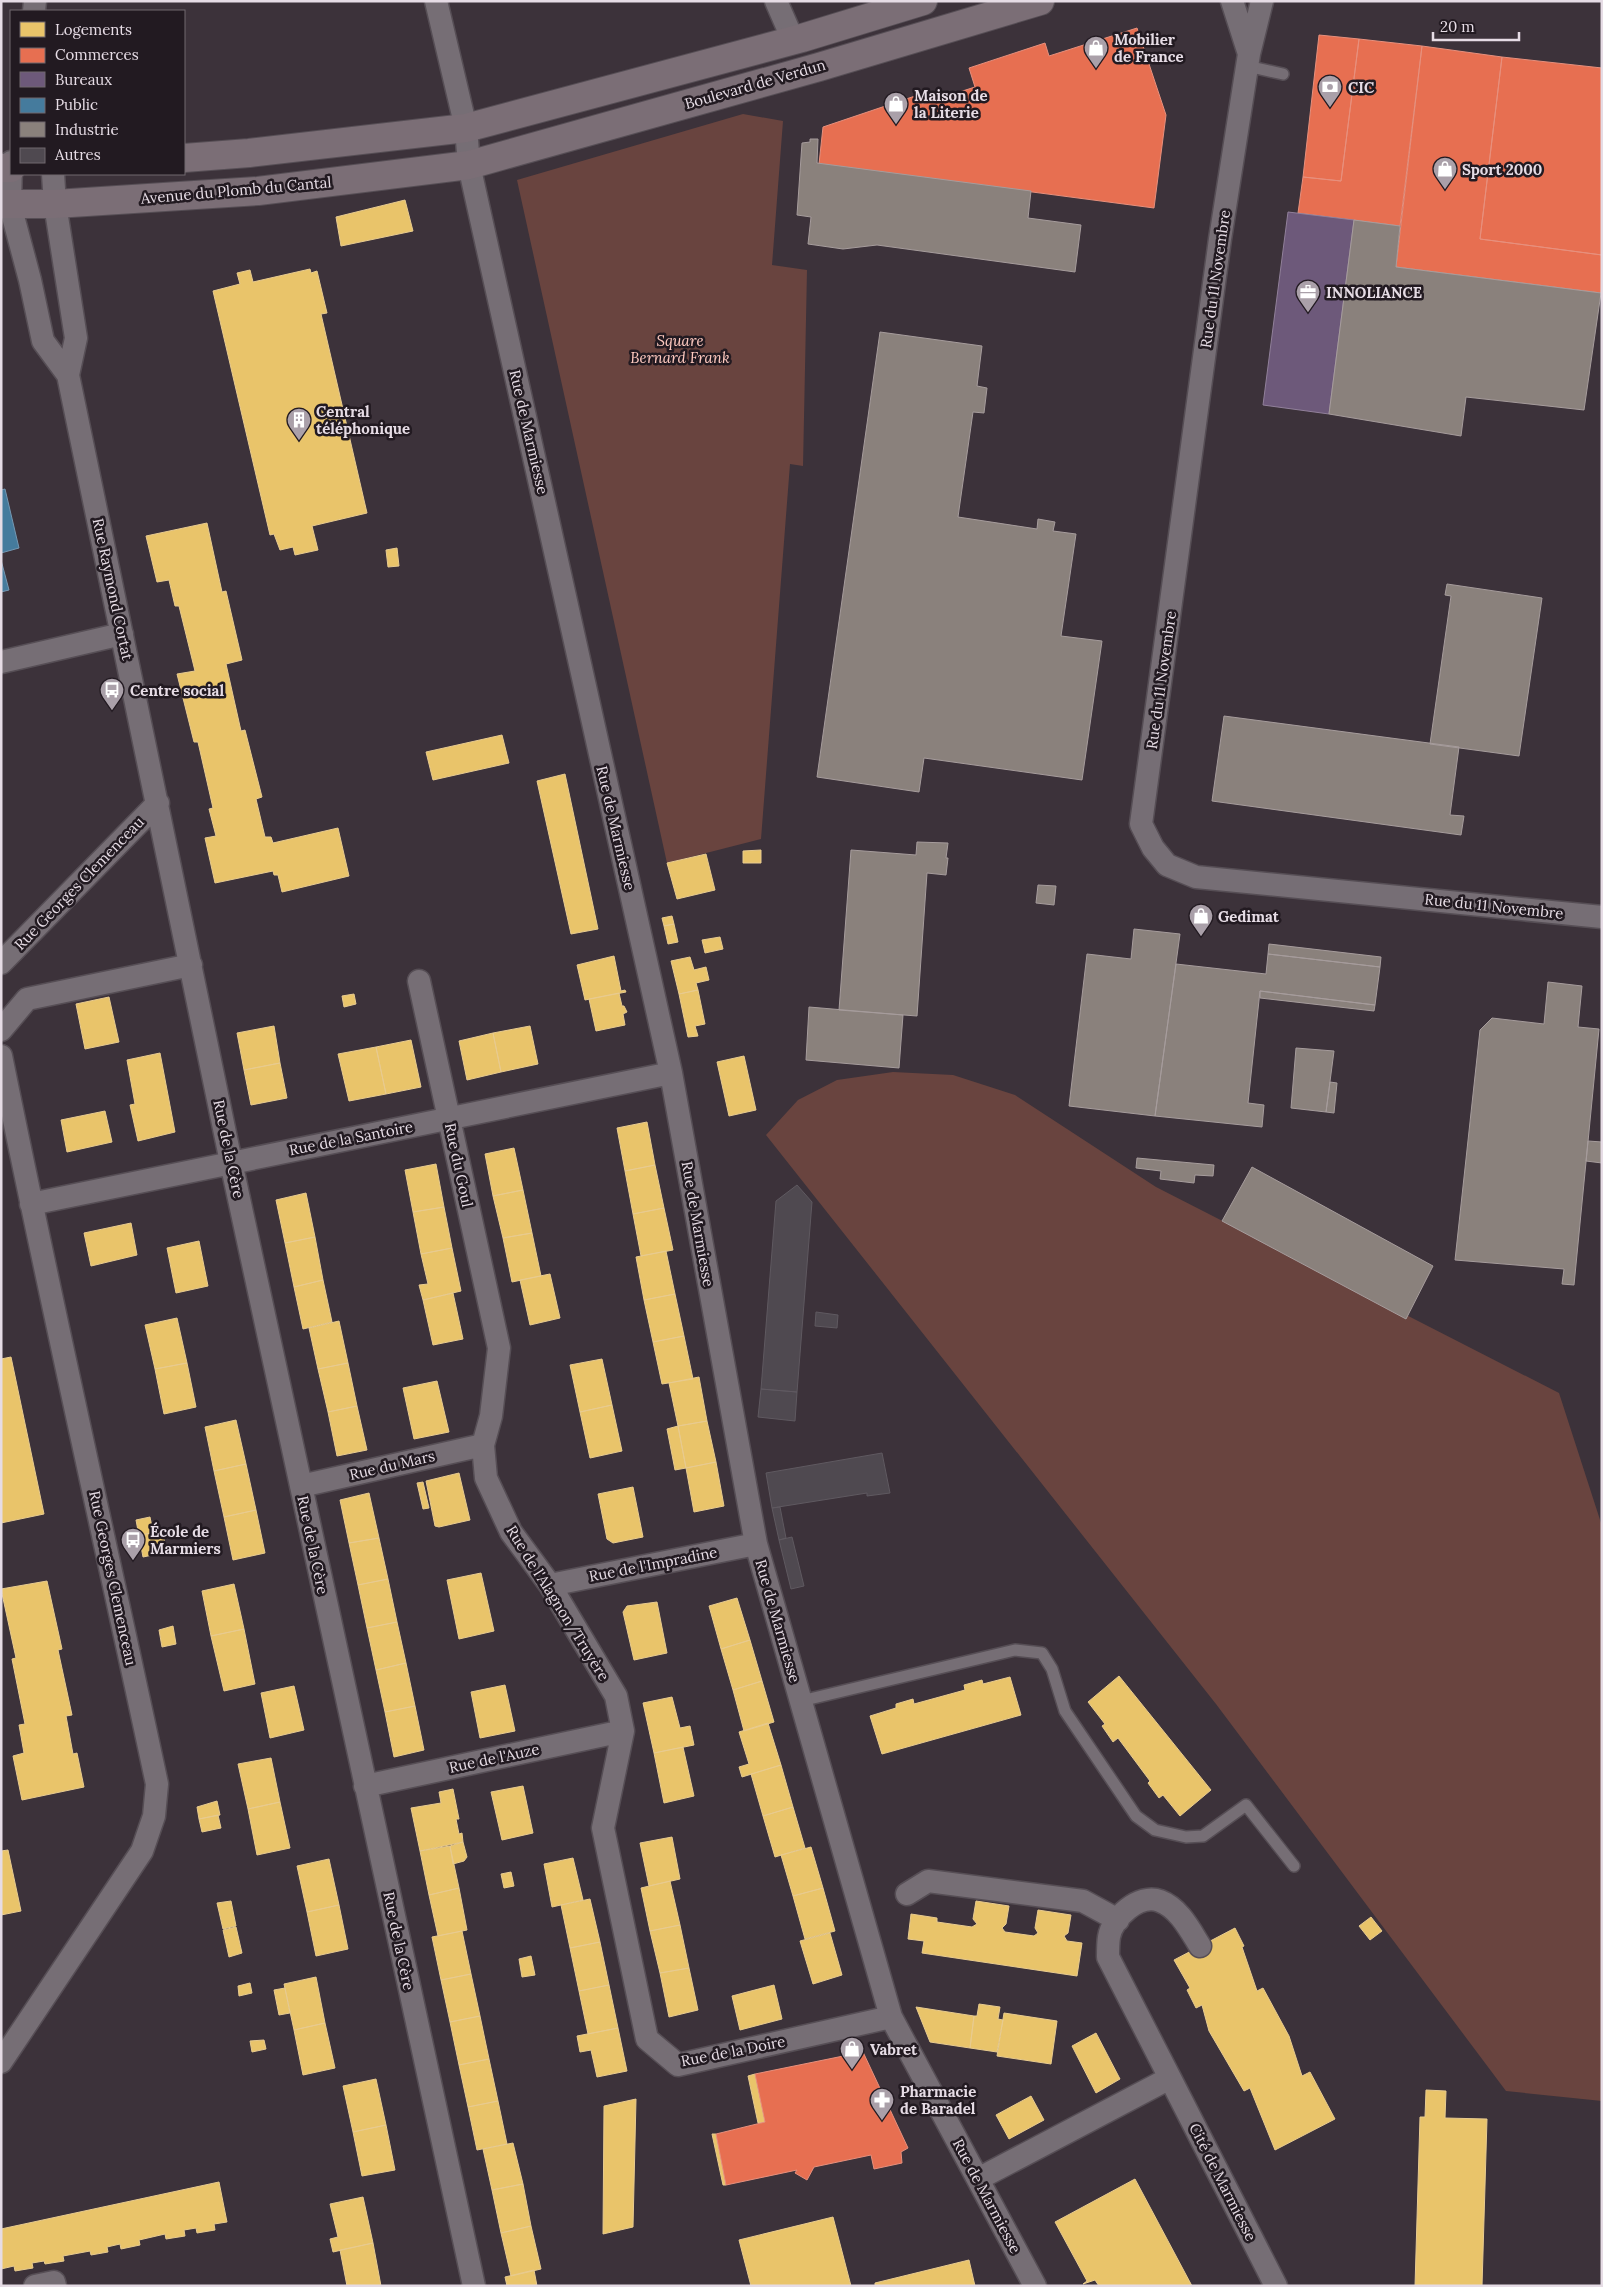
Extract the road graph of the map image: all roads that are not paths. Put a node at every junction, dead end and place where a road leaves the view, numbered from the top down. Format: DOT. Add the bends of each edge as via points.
graph roads {
  1 [pos="436,1"];
  2 [pos="776,1"];
  3 [pos="923,1"];
  4 [pos="1040,1"];
  5 [pos="1232,1"];
  6 [pos="1262,1"];
  7 [pos="793,40"];
  8 [pos="1248,60"];
  9 [pos="1283,74"];
  10 [pos="466,128"];
  11 [pos="185,158"];
  12 [pos="469,165"];
  13 [pos="9,166"];
  14 [pos="53,175"];
  15 [pos="6,204"];
  16 [pos="55,204"];
  17 [pos="68,375"];
  18 [pos="122,634"];
  19 [pos="1,662"];
  20 [pos="158,802"];
  21 [pos="1602,917"];
  22 [pos="1,963"];
  23 [pos="191,965"];
  24 [pos="419,981"];
  25 [pos="1,1030"];
  26 [pos="1,1056"];
  27 [pos="671,1073"];
  28 [pos="449,1118"];
  29 [pos="231,1162"];
  30 [pos="31,1204"];
  31 [pos="499,1348"];
  32 [pos="483,1444"];
  33 [pos="301,1486"];
  34 [pos="756,1544"];
  35 [pos="550,1585"];
  36 [pos="801,1702"];
  37 [pos="623,1731"];
  38 [pos="365,1786"];
  39 [pos="603,1828"];
  40 [pos="1294,1866"];
  41 [pos="907,1894"];
  42 [pos="1118,1920"];
  43 [pos="1200,1946"];
  44 [pos="892,2017"];
  45 [pos="1,2062"];
  46 [pos="1170,2078"];
  47 [pos="978,2179"];
  48 [pos="34,2286"];
  49 [pos="55,2286"];
  50 [pos="474,2286"];
  51 [pos="1035,2286"];
  52 [pos="1276,2286"];
  1 -- 10 [label="street, Rue de Marmiesse"];
  2 -- 7 [label="street"];
  3 -- 7 [label="main road, Boulevard de Verdun"];
  4 -- 12 [label="main road, Boulevard de Verdun"];
  5 -- 8 [label="street, Rue du 11 Novembre"];
  6 -- 8 [label="street, Rue du 11 Novembre"];
  7 -- 10 [label="main road, Boulevard de Verdun"];
  8 -- 9 [label="lane"];
  8 -- 21 [label="street, Rue du 11 Novembre" via="1218,249 1141,824 1153,848 1167,864 1196,877"];
  10 -- 11 [label="main road"];
  10 -- 12 [label="street, Rue de Marmiesse"];
  12 -- 16 [label="main road, Avenue du Plomb du Cantal" via="258,191"];
  12 -- 27 [label="street, Rue de Marmiesse"];
  13 -- 15 [label="street, Rue Raymond Cortat"];
  14 -- 16 [label="street, Rue Raymond Cortat"];
  15 -- 16 [label="main road, Avenue du Plomb du Cantal"];
  15 -- 17 [label="street, Rue Raymond Cortat" via="30,280 43,341"];
  16 -- 17 [label="street, Rue Raymond Cortat" via="76,338"];
  17 -- 18 [label="street, Rue Raymond Cortat"];
  18 -- 19 [label="street"];
  18 -- 20 [label="street, Rue Raymond Cortat"];
  20 -- 22 [label="street, Rue Georges Clemenceau"];
  20 -- 23 [label="street, Rue de la Cère"];
  23 -- 25 [label="street" via="27,999"];
  23 -- 29 [label="street, Rue de la Cère"];
  24 -- 28 [label="street, Rue du Goul"];
  26 -- 30 [label="street, Rue Georges Clemenceau"];
  27 -- 28 [label="street, Rue de la Santoire"];
  27 -- 34 [label="street, Rue de Marmiesse"];
  28 -- 29 [label="street, Rue de la Santoire"];
  28 -- 31 [label="street, Rue du Goul"];
  29 -- 30 [label="street, Rue de la Santoire"];
  29 -- 33 [label="street, Rue de la Cère"];
  30 -- 45 [label="street, Rue Georges Clemenceau" via="157,1784 154,1816 142,1851"];
  31 -- 32 [label="street, Rue de l'Alagnon/Truyère"];
  32 -- 33 [label="street, Rue du Mars"];
  32 -- 35 [label="street, Rue de l'Alagnon/Truyère" via="486,1478 511,1532"];
  33 -- 38 [label="street, Rue de la Cère"];
  34 -- 35 [label="street, Rue de l'Impradine"];
  34 -- 36 [label="street, Rue de Marmiesse"];
  35 -- 37 [label="street, Rue de l'Alagnon/Truyère" via="616,1696"];
  36 -- 40 [label="lane" via="1015,1650 1042,1653 1052,1669 1065,1711 1136,1816 1155,1830 1186,1837 1203,1836 1246,1805"];
  36 -- 44 [label="street, Rue de Marmiesse"];
  37 -- 38 [label="street, Rue de l'Auze"];
  37 -- 39 [label="street, Rue de l'Alagnon/Truyère"];
  38 -- 50 [label="street, Rue de la Cère"];
  39 -- 44 [label="street, Rue de la Doire" via="647,2039 678,2065"];
  41 -- 42 [label="street" via="928,1881 1083,1901"];
  42 -- 43 [label="street, Cité de Marmiesse" via="1125,1910 1143,1899 1160,1901 1178,1914"];
  42 -- 46 [label="street, Cité de Marmiesse" via="1109,1935 1108,1956"];
  44 -- 47 [label="street, Rue de Marmiesse"];
  46 -- 47 [label="street"];
  46 -- 52 [label="street, Cité de Marmiesse"];
  47 -- 51 [label="street, Rue de Marmiesse"];
  48 -- 49 [label="street" via="54,2282"];
}
